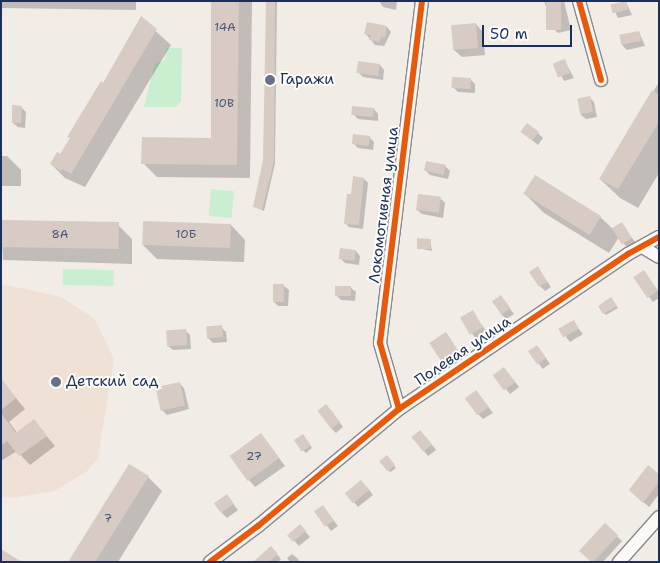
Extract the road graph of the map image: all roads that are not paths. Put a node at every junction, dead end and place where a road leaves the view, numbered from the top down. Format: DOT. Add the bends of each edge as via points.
graph roads {
  1 [pos="422,1"];
  2 [pos="579,1"];
  3 [pos="601,80"];
  4 [pos="659,237"];
  5 [pos="644,248"];
  6 [pos="659,257"];
  7 [pos="399,409"];
  8 [pos="659,516"];
  9 [pos="210,562"];
  10 [pos="619,562"];
  1 -- 7 [label="street, Локомотивная улица" via="380,343"];
  2 -- 3 [label="street"];
  4 -- 5 [label="street, Полевая улица"];
  5 -- 6 [label="street"];
  5 -- 7 [label="street, Полевая улица" via="628,254"];
  7 -- 9 [label="street, Полевая улица"];
  8 -- 10 [label="street"];
}
